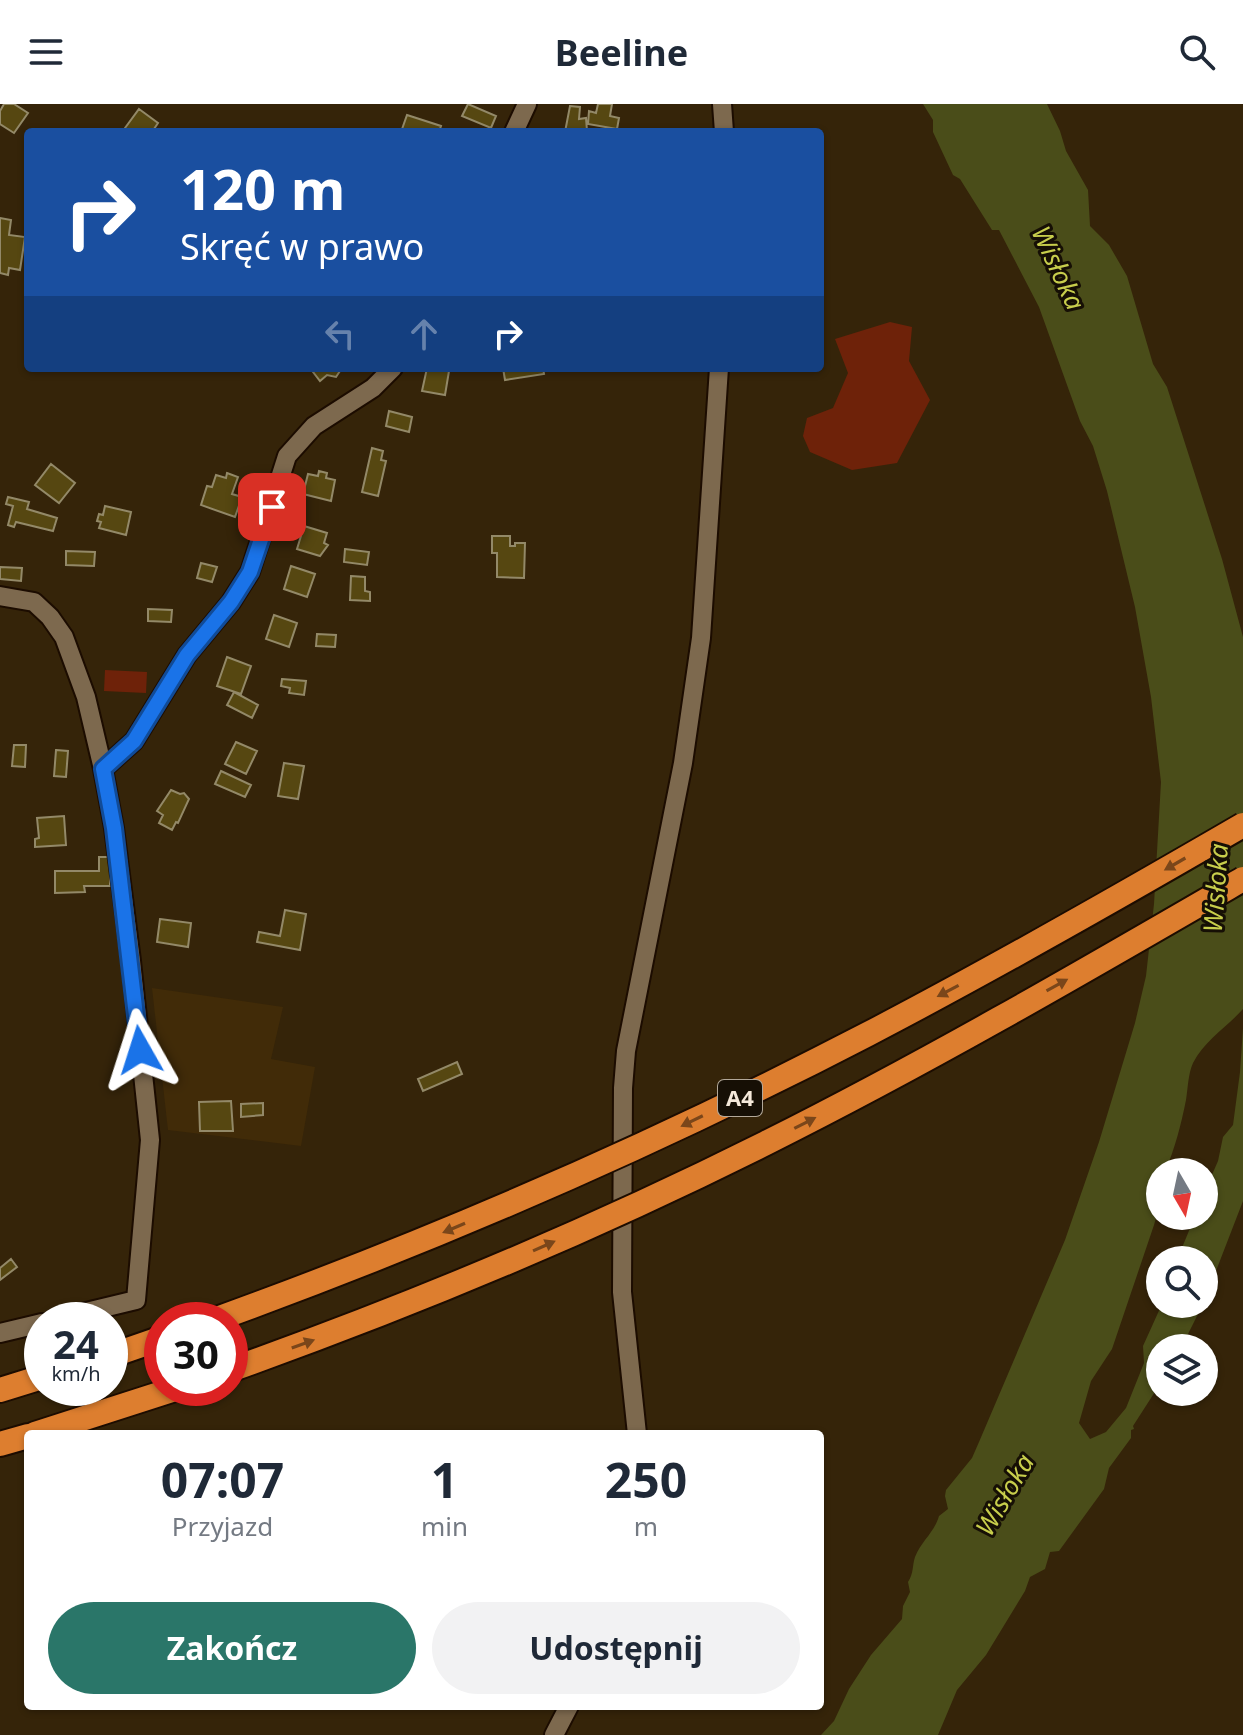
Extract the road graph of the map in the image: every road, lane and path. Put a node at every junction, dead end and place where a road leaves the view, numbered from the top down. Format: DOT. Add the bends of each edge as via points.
graph roads {
  1 [pos="527,104"];
  2 [pos="722,104"];
  3 [pos="516,128"];
  4 [pos="724,128"];
  5 [pos="389,372"];
  6 [pos="719,372"];
  7 [pos="0,596"];
  8 [pos="103,769"];
  9 [pos="1243,825"];
  10 [pos="1243,879"];
  11 [pos="128,1302"];
  12 [pos="248,1307"];
  13 [pos="24,1327"];
  14 [pos="0,1333"];
  15 [pos="248,1363"];
  16 [pos="24,1383"];
  17 [pos="0,1390"];
  18 [pos="144,1399"];
  19 [pos="47,1430"];
  20 [pos="637,1430"];
  21 [pos="24,1437"];
  22 [pos="0,1444"];
  23 [pos="567,1710"];
  24 [pos="554,1735"];
  1 -- 3 [label="street"];
  2 -- 4 [label="street"];
  5 -- 8 [label="street" via="314,426 287,456 250,572 187,655 134,741"];
  6 -- 20 [label="street" via="701,638 683,763 625,1063 622,1292"];
  7 -- 8 [label="street" via="34,602 64,637 86,697"];
  8 -- 11 [label="street" via="150,1140 136,1300"];
  9 -- 12 [label="highway, A4, one-way, bridge" via="944,993 685,1124 437,1235"];
  15 -- 10 [label="highway, A4, one-way, bridge" via="453,1285 718,1166 917,1063"];
  13 -- 14 [label="street"];
  16 -- 17 [label="highway"];
  18 -- 19 [label="highway"];
  21 -- 22 [label="highway"];
  23 -- 24 [label="street"];
}
